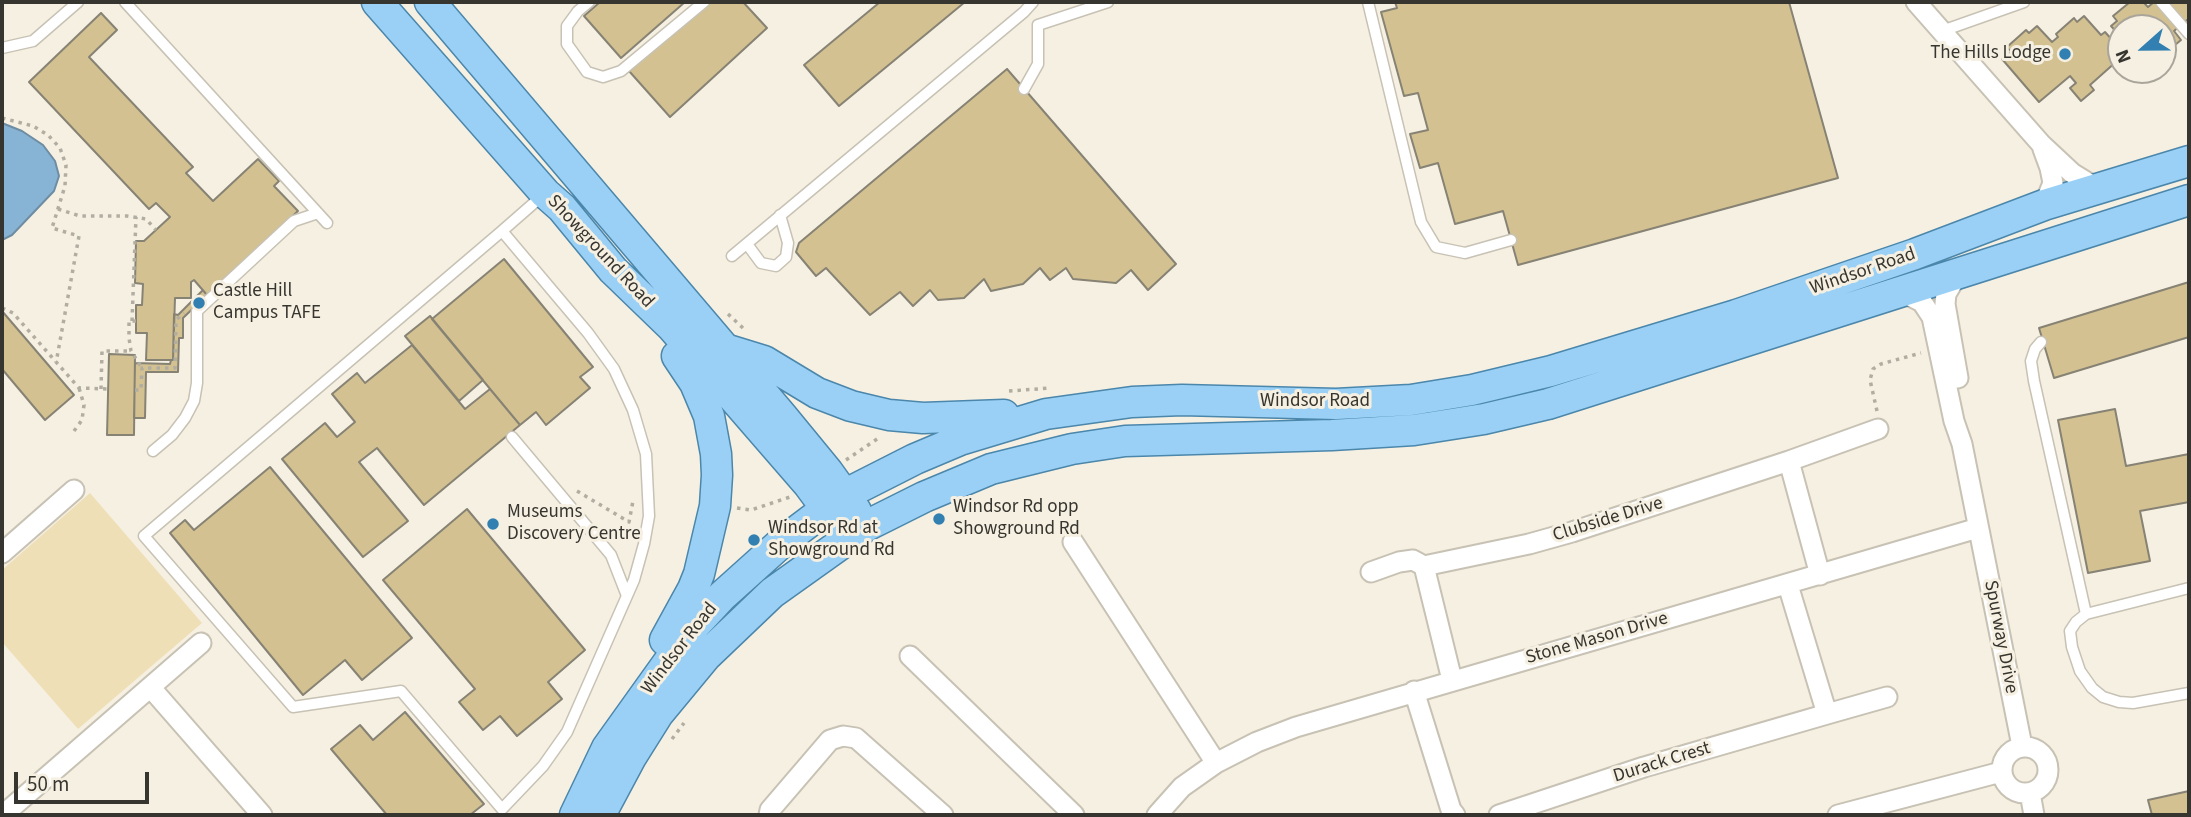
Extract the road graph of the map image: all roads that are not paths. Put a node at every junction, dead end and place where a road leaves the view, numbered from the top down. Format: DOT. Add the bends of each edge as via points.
graph roads {
  1 [pos="79,2"];
  2 [pos="125,2"];
  3 [pos="377,2"];
  4 [pos="430,2"];
  5 [pos="589,2"];
  6 [pos="704,2"];
  7 [pos="1033,2"];
  8 [pos="1108,2"];
  9 [pos="1368,2"];
  10 [pos="1916,2"];
  11 [pos="2024,2"];
  12 [pos="2161,2"];
  13 [pos="1941,31"];
  14 [pos="2189,34"];
  15 [pos="2,48"];
  16 [pos="1024,89"];
  17 [pos="2042,145"];
  18 [pos="2189,161"];
  19 [pos="2098,189"];
  20 [pos="545,193"];
  21 [pos="2189,200"];
  22 [pos="2044,205"];
  23 [pos="318,213"];
  24 [pos="780,215"];
  25 [pos="327,223"];
  26 [pos="502,231"];
  27 [pos="1511,240"];
  28 [pos="747,244"];
  29 [pos="732,256"];
  30 [pos="612,270"];
  31 [pos="1959,272"];
  32 [pos="1900,291"];
  33 [pos="734,339"];
  34 [pos="2041,342"];
  35 [pos="1049,401"];
  36 [pos="1878,429"];
  37 [pos="512,438"];
  38 [pos="1962,444"];
  39 [pos="153,451"];
  40 [pos="1789,461"];
  41 [pos="74,490"];
  42 [pos="836,501"];
  43 [pos="1978,528"];
  44 [pos="857,531"];
  45 [pos="1073,542"];
  46 [pos="2,553"];
  47 [pos="1424,566"];
  48 [pos="1371,572"];
  49 [pos="1820,575"];
  50 [pos="1787,585"];
  51 [pos="2189,587"];
  52 [pos="627,596"];
  53 [pos="2086,614"];
  54 [pos="201,643"];
  55 [pos="910,656"];
  56 [pos="1452,680"];
  57 [pos="151,688"];
  58 [pos="1414,691"];
  59 [pos="2189,693"];
  60 [pos="1887,698"];
  61 [pos="1827,714"];
  62 [pos="2022,746"];
  63 [pos="607,748"];
  64 [pos="1216,763"];
  65 [pos="2001,772"];
  66 [pos="2029,793"];
  67 [pos="500,812"];
  68 [pos="3,815"];
  69 [pos="262,815"];
  70 [pos="575,815"];
  71 [pos="600,815"];
  72 [pos="769,815"];
  73 [pos="943,815"];
  74 [pos="1074,815"];
  75 [pos="1157,815"];
  76 [pos="1455,815"];
  77 [pos="1499,815"];
  78 [pos="1838,815"];
  79 [pos="2034,815"];
  1 -- 15 [label="lane" via="33,41"];
  2 -- 23 [label="lane"];
  3 -- 20 [label="main road, Showground Road"];
  4 -- 33 [label="main road, Showground Road"];
  5 -- 6 [label="lane" via="568,26 567,44 587,72 603,77 621,71"];
  7 -- 24 [label="lane"];
  8 -- 16 [label="lane" via="1038,25 1038,64"];
  9 -- 27 [label="lane" via="1421,222 1431,239 1436,247 1465,253"];
  10 -- 13 [label="street"];
  11 -- 13 [label="lane"];
  12 -- 14 [label="lane"];
  13 -- 17 [label="street"];
  17 -- 19 [label="street"];
  17 -- 22 [label="street" via="2053,183"];
  18 -- 19 [label="main road, Windsor Road"];
  19 -- 22 [label="main road, Windsor Road"];
  20 -- 26 [label="lane"];
  20 -- 30 [label="main road, Showground Road"];
  21 -- 31 [label="main road, Windsor Road"];
  22 -- 35 [label="main road, Windsor Road" via="1736,315 1552,371 1472,390 1411,400 1336,404"];
  23 -- 25 [label="lane"];
  23 -- 39 [label="lane" via="294,221 197,311 194,401 172,435"];
  24 -- 28 [label="lane"];
  24 -- 28 [label="lane" via="788,243 786,257 776,266 761,263"];
  26 -- 52 [label="lane" via="602,351 633,410 646,454 649,516"];
  26 -- 67 [label="lane" via="144,536 293,707 401,691"];
  28 -- 29 [label="lane"];
  30 -- 42 [label="main road, Showground Road" via="672,327 809,485"];
  30 -- 63 [label="main road" via="666,339 699,391 710,424 717,475 706,552 693,589"];
  31 -- 32 [label="main road, Windsor Road"];
  31 -- 38 [label="street" via="1945,304 1964,411"];
  32 -- 38 [label="street" via="1928,309"];
  32 -- 44 [label="main road, Windsor Road" via="1548,404 1484,419 1414,430 1125,441 1072,449 991,469"];
  33 -- 35 [label="main road" via="817,393 889,415 923,418"];
  33 -- 42 [label="main road, Showground Road"];
  34 -- 53 [label="lane" via="2031,361 2034,381"];
  35 -- 42 [label="main road, Windsor Road" via="915,459"];
  36 -- 40 [label="street, Clubside Drive"];
  37 -- 52 [label="lane" via="611,555"];
  38 -- 43 [label="street"];
  40 -- 47 [label="street, Clubside Drive" via="1572,532"];
  40 -- 49 [label="street"];
  41 -- 46 [label="street"];
  42 -- 44 [label="main road, Showground Road"];
  42 -- 63 [label="main road, Windsor Road" via="755,565 695,625"];
  43 -- 49 [label="street, Stone Mason Drive"];
  43 -- 62 [label="street, Spurway Drive"];
  44 -- 71 [label="main road, Windsor Road" via="762,602 684,681 645,734"];
  45 -- 64 [label="street"];
  47 -- 48 [label="street, Clubside Drive" via="1413,560"];
  47 -- 56 [label="street"];
  49 -- 50 [label="street, Stone Mason Drive"];
  50 -- 56 [label="street, Stone Mason Drive"];
  50 -- 61 [label="street"];
  51 -- 53 [label="lane"];
  52 -- 67 [label="lane" via="567,732"];
  53 -- 59 [label="lane" via="2070,631 2071,647 2080,671 2103,697 2133,703"];
  54 -- 57 [label="street"];
  55 -- 74 [label="street"];
  56 -- 58 [label="street, Stone Mason Drive"];
  57 -- 68 [label="street"];
  57 -- 69 [label="street"];
  58 -- 64 [label="street, Stone Mason Drive" via="1296,727"];
  58 -- 76 [label="street"];
  60 -- 61 [label="street, Durack Crest"];
  61 -- 77 [label="street, Durack Crest"];
  62 -- 65 [label="street" via="2004,758"];
  62 -- 66 [label="street" via="2038,750 2048,762 2047,778"];
  63 -- 70 [label="main road, Windsor Road"];
  64 -- 75 [label="street, Stone Mason Drive" via="1182,788"];
  65 -- 66 [label="street" via="2014,791"];
  65 -- 78 [label="street"];
  66 -- 79 [label="street"];
  72 -- 73 [label="street" via="830,740 843,736 856,738"];
}
